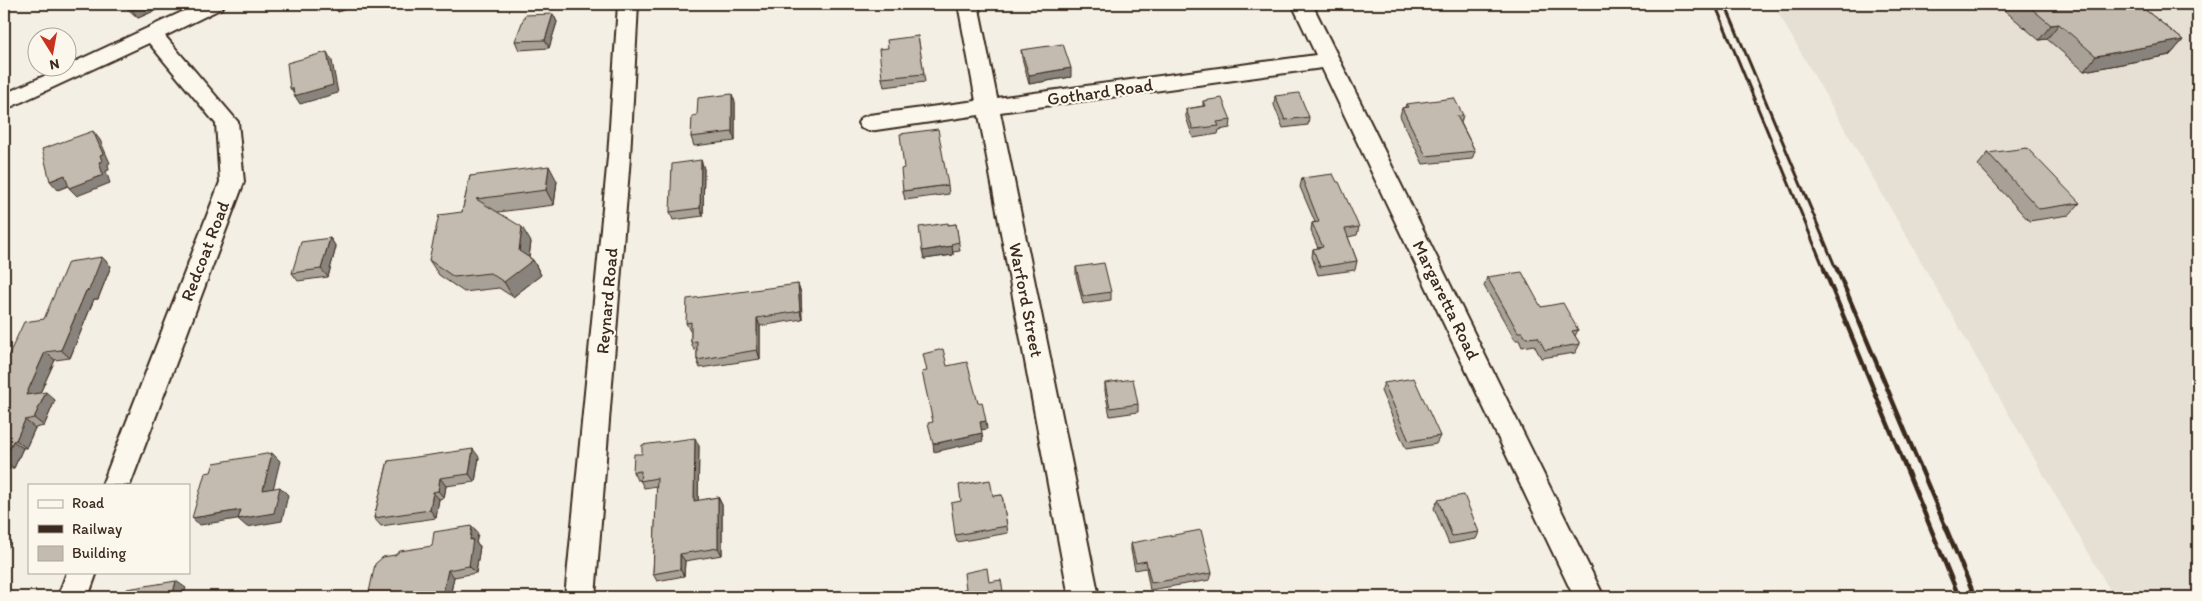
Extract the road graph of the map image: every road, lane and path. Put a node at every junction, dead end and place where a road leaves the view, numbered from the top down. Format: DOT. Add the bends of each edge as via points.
graph roads {
  1 [pos="215,4"];
  2 [pos="628,4"];
  3 [pos="968,4"];
  4 [pos="1302,4"];
  5 [pos="152,34"];
  6 [pos="1330,60"];
  7 [pos="4,103"];
  8 [pos="988,108"];
  9 [pos="869,123"];
  10 [pos="116,484"];
  11 [pos="81,574"];
  12 [pos="73,597"];
  13 [pos="580,597"];
  14 [pos="1084,597"];
  15 [pos="1589,597"];
  1 -- 5 [label="street"];
  2 -- 13 [label="street, Reynard Road" via="619,157"];
  3 -- 8 [label="street, Warford Street"];
  4 -- 6 [label="street, Margaretta Road"];
  5 -- 7 [label="street"];
  5 -- 10 [label="street, Redcoat Road" via="227,122 232,182"];
  6 -- 8 [label="street, Gothard Road"];
  6 -- 15 [label="street, Margaretta Road"];
  8 -- 9 [label="street, Gothard Road"];
  8 -- 14 [label="street, Warford Street"];
  11 -- 12 [label="street"];
}
